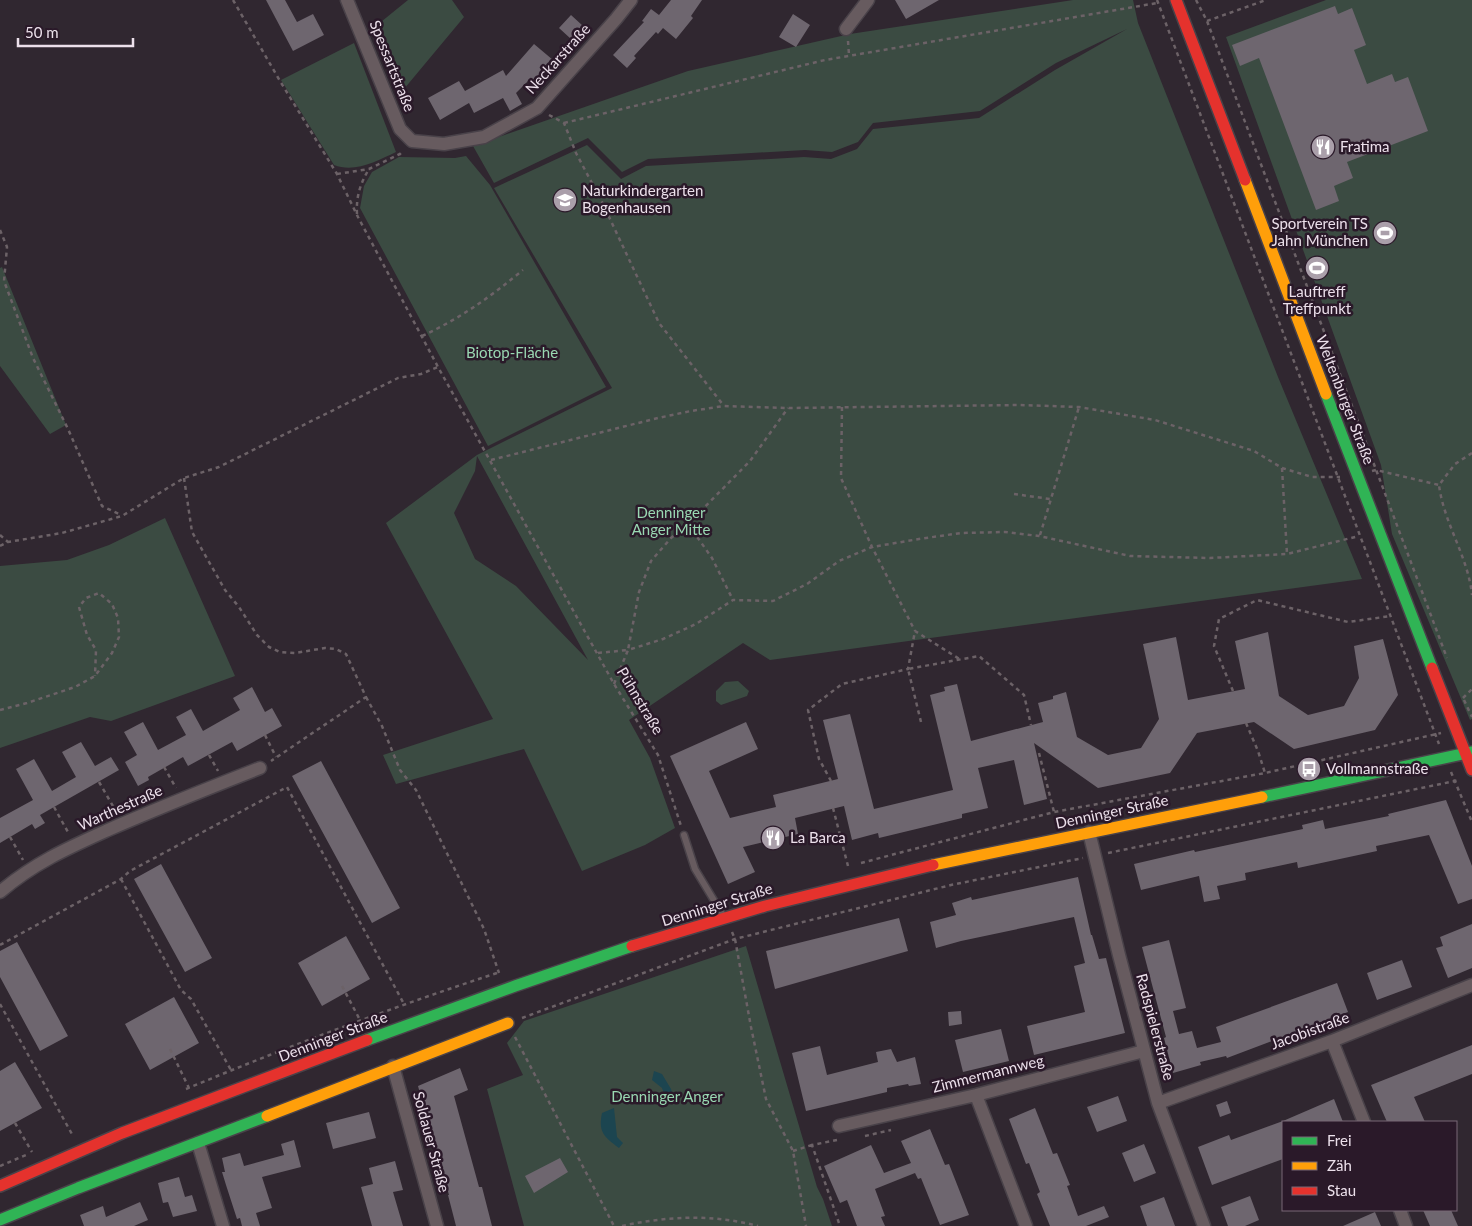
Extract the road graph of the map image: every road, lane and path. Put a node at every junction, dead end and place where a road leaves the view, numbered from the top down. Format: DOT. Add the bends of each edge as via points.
graph roads {
  1 [pos="233,0"];
  2 [pos="347,0"];
  3 [pos="631,0"];
  4 [pos="868,0"];
  5 [pos="1176,0"];
  6 [pos="1196,0"];
  7 [pos="1266,0"];
  8 [pos="1158,1"];
  9 [pos="1207,21"];
  10 [pos="846,29"];
  11 [pos="537,108"];
  12 [pos="564,123"];
  13 [pos="412,141"];
  14 [pos="368,169"];
  15 [pos="337,174"];
  16 [pos="358,217"];
  17 [pos="0,230"];
  18 [pos="523,270"];
  19 [pos="422,336"];
  20 [pos="438,367"];
  21 [pos="724,406"];
  22 [pos="842,407"];
  23 [pos="1079,407"];
  24 [pos="788,408"];
  25 [pos="1472,453"];
  26 [pos="491,460"];
  27 [pos="1282,468"];
  28 [pos="1376,470"];
  29 [pos="1358,476"];
  30 [pos="1337,477"];
  31 [pos="184,478"];
  32 [pos="1439,486"];
  33 [pos="1014,494"];
  34 [pos="1050,499"];
  35 [pos="122,516"];
  36 [pos="688,524"];
  37 [pos="0,535"];
  38 [pos="1039,536"];
  39 [pos="1359,536"];
  40 [pos="8,542"];
  41 [pos="0,546"];
  42 [pos="872,547"];
  43 [pos="1287,554"];
  44 [pos="1472,594"];
  45 [pos="733,600"];
  46 [pos="1391,616"];
  47 [pos="915,631"];
  48 [pos="628,650"];
  49 [pos="598,653"];
  50 [pos="961,660"];
  51 [pos="1449,662"];
  52 [pos="908,669"];
  53 [pos="95,676"];
  54 [pos="614,684"];
  55 [pos="1472,689"];
  56 [pos="1233,691"];
  57 [pos="366,697"];
  58 [pos="0,710"];
  59 [pos="1472,717"];
  60 [pos="921,722"];
  61 [pos="1246,723"];
  62 [pos="1031,725"];
  63 [pos="265,735"];
  64 [pos="1434,735"];
  65 [pos="1039,753"];
  66 [pos="1469,753"];
  67 [pos="209,754"];
  68 [pos="276,757"];
  69 [pos="164,767"];
  70 [pos="260,768"];
  71 [pos="1472,770"];
  72 [pos="1265,773"];
  73 [pos="831,781"];
  74 [pos="99,782"];
  75 [pos="225,782"];
  76 [pos="182,799"];
  77 [pos="54,807"];
  78 [pos="833,808"];
  79 [pos="1054,812"];
  80 [pos="1472,822"];
  81 [pos="122,824"];
  82 [pos="1089,832"];
  83 [pos="684,835"];
  84 [pos="10,837"];
  85 [pos="76,845"];
  86 [pos="1095,856"];
  87 [pos="848,866"];
  88 [pos="29,870"];
  89 [pos="121,879"];
  90 [pos="0,892"];
  91 [pos="725,918"];
  92 [pos="736,939"];
  93 [pos="0,945"];
  94 [pos="499,972"];
  95 [pos="1472,985"];
  96 [pos="342,986"];
  97 [pos="0,1004"];
  98 [pos="404,1004"];
  99 [pos="360,1020"];
  100 [pos="508,1023"];
  101 [pos="1332,1042"];
  102 [pos="170,1049"];
  103 [pos="1144,1051"];
  104 [pos="393,1066"];
  105 [pos="231,1070"];
  106 [pos="190,1088"];
  107 [pos="976,1095"];
  108 [pos="1158,1103"];
  109 [pos="1364,1121"];
  110 [pos="15,1123"];
  111 [pos="894,1129"];
  112 [pos="840,1133"];
  113 [pos="73,1136"];
  114 [pos="858,1137"];
  115 [pos="198,1143"];
  116 [pos="812,1145"];
  117 [pos="793,1151"];
  118 [pos="32,1152"];
  119 [pos="0,1186"];
  120 [pos="1400,1211"];
  121 [pos="0,1220"];
  122 [pos="222,1226"];
  123 [pos="437,1226"];
  124 [pos="614,1226"];
  125 [pos="622,1226"];
  126 [pos="758,1226"];
  127 [pos="806,1226"];
  128 [pos="840,1226"];
  129 [pos="1026,1226"];
  130 [pos="1204,1226"];
  131 [pos="1406,1226"];
  1 -- 15 [label="path, Pühnstraße"];
  2 -- 13 [label="street, Spessartstraße" via="400,129"];
  3 -- 11 [label="street, Neckarstraße"];
  4 -- 10 [label="street"];
  5 -- 29 [label="street, Weltenburger Straße"];
  6 -- 9 [label="path"];
  7 -- 9 [label="path"];
  8 -- 12 [label="path" via="825,60"];
  8 -- 30 [label="path"];
  9 -- 28 [label="path"];
  11 -- 12 [label="path"];
  11 -- 13 [label="street, Neckarstraße" via="484,137 444,144"];
  12 -- 21 [label="path" via="658,323"];
  13 -- 14 [label="path" via="400,154"];
  14 -- 15 [label="path"];
  14 -- 16 [label="path" via="356,202"];
  15 -- 16 [label="path, Pühnstraße"];
  16 -- 19 [label="path, Pühnstraße"];
  17 -- 35 [label="path" via="7,247 4,281 33,358 102,506"];
  18 -- 19 [label="path" via="488,299"];
  19 -- 20 [label="path, Pühnstraße"];
  20 -- 26 [label="path, Pühnstraße"];
  20 -- 31 [label="path" via="398,378 219,467"];
  21 -- 24 [label="path"];
  21 -- 26 [label="path" via="658,418"];
  22 -- 23 [label="path"];
  22 -- 24 [label="path"];
  22 -- 42 [label="path" via="841,478"];
  23 -- 27 [label="path" via="1155,420 1209,436 1254,451"];
  23 -- 34 [label="path"];
  24 -- 36 [label="path" via="750,461"];
  25 -- 32 [label="path" via="1455,464"];
  26 -- 49 [label="path, Pühnstraße"];
  27 -- 30 [label="path" via="1312,477"];
  27 -- 43 [label="path"];
  28 -- 29 [label="path"];
  28 -- 32 [label="path"];
  28 -- 51 [label="path"];
  29 -- 66 [label="street, Weltenburger Straße"];
  30 -- 39 [label="path"];
  31 -- 35 [label="path"];
  31 -- 57 [label="path" via="192,532 225,590 257,635 269,647 280,652 295,654 325,648 346,654"];
  32 -- 44 [label="path" via="1441,504 1464,557"];
  33 -- 34 [label="path"];
  34 -- 38 [label="path"];
  35 -- 40 [label="path" via="62,533"];
  36 -- 45 [label="path" via="712,558"];
  36 -- 48 [label="path" via="651,561 639,592"];
  37 -- 40 [label="path"];
  38 -- 42 [label="path" via="1005,532 960,534"];
  38 -- 43 [label="path" via="1130,556 1210,558"];
  39 -- 43 [label="path"];
  39 -- 46 [label="path"];
  40 -- 41 [label="path"];
  42 -- 45 [label="path" via="839,561 807,584 773,601"];
  42 -- 47 [label="path"];
  45 -- 48 [label="path" via="696,624"];
  46 -- 56 [label="path" via="1348,622 1257,600 1219,619 1214,646"];
  46 -- 64 [label="path"];
  47 -- 50 [label="path"];
  47 -- 52 [label="path"];
  48 -- 49 [label="path"];
  48 -- 54 [label="path"];
  49 -- 54 [label="path, Pühnstraße"];
  50 -- 52 [label="path"];
  50 -- 62 [label="path" via="979,656 1024,695"];
  52 -- 60 [label="path"];
  52 -- 73 [label="path" via="842,684 808,710 819,759"];
  53 -- 53 [label="path" via="119,637 118,618 112,604 100,593 86,598 79,607 87,635 96,650"];
  53 -- 58 [label="path" via="75,687"];
  54 -- 83 [label="path, Pühnstraße" via="658,755"];
  55 -- 59 [label="path" via="1462,698"];
  57 -- 68 [label="path"];
  57 -- 94 [label="path" via="400,770 416,790 484,929"];
  61 -- 72 [label="path"];
  63 -- 68 [label="path"];
  65 -- 79 [label="path"];
  66 -- 71 [label="street"];
  66 -- 82 [label="street, Denninger Straße"];
  67 -- 75 [label="path"];
  68 -- 70 [label="path"];
  69 -- 76 [label="path"];
  70 -- 75 [label="street, Warthestraße"];
  74 -- 81 [label="path"];
  75 -- 76 [label="street, Warthestraße"];
  76 -- 81 [label="street, Warthestraße"];
  77 -- 85 [label="path"];
  78 -- 87 [label="path"];
  80 -- 86 [label="path" via="1455,782"];
  81 -- 85 [label="street, Warthestraße"];
  82 -- 86 [label="street, Radspielerstraße"];
  82 -- 91 [label="street, Denninger Straße" via="885,876"];
  83 -- 91 [label="lane" via="695,869"];
  84 -- 88 [label="path"];
  85 -- 88 [label="street, Warthestraße"];
  86 -- 92 [label="path" via="951,885"];
  86 -- 103 [label="street, Radspielerstraße"];
  88 -- 90 [label="street, Warthestraße"];
  89 -- 93 [label="path"];
  89 -- 98 [label="path" via="130,871 286,787"];
  89 -- 105 [label="path" via="181,990 191,999"];
  91 -- 92 [label="path"];
  91 -- 119 [label="street, Denninger Straße" via="608,953 446,1010 112,1137"];
  92 -- 100 [label="path"];
  92 -- 117 [label="path" via="766,1099"];
  95 -- 101 [label="street, Jacobistraße"];
  96 -- 99 [label="path"];
  97 -- 113 [label="path"];
  100 -- 104 [label="street"];
  100 -- 124 [label="path"];
  101 -- 108 [label="street, Jacobistraße"];
  101 -- 109 [label="street"];
  102 -- 106 [label="path"];
  103 -- 107 [label="street, Zimmermannweg"];
  103 -- 108 [label="street, Radspielerstraße"];
  104 -- 115 [label="street"];
  104 -- 123 [label="street, Soldauer Straße"];
  107 -- 112 [label="street, Zimmermannweg"];
  107 -- 129 [label="street"];
  108 -- 130 [label="street, Radspielerstraße"];
  110 -- 118 [label="path"];
  111 -- 114 [label="path"];
  112 -- 116 [label="path"];
  115 -- 121 [label="street"];
  115 -- 122 [label="street"];
  116 -- 117 [label="path"];
  116 -- 128 [label="path"];
  117 -- 127 [label="path"];
  120 -- 131 [label="street"];
  125 -- 126 [label="path" via="686,1217 735,1220"];
}
